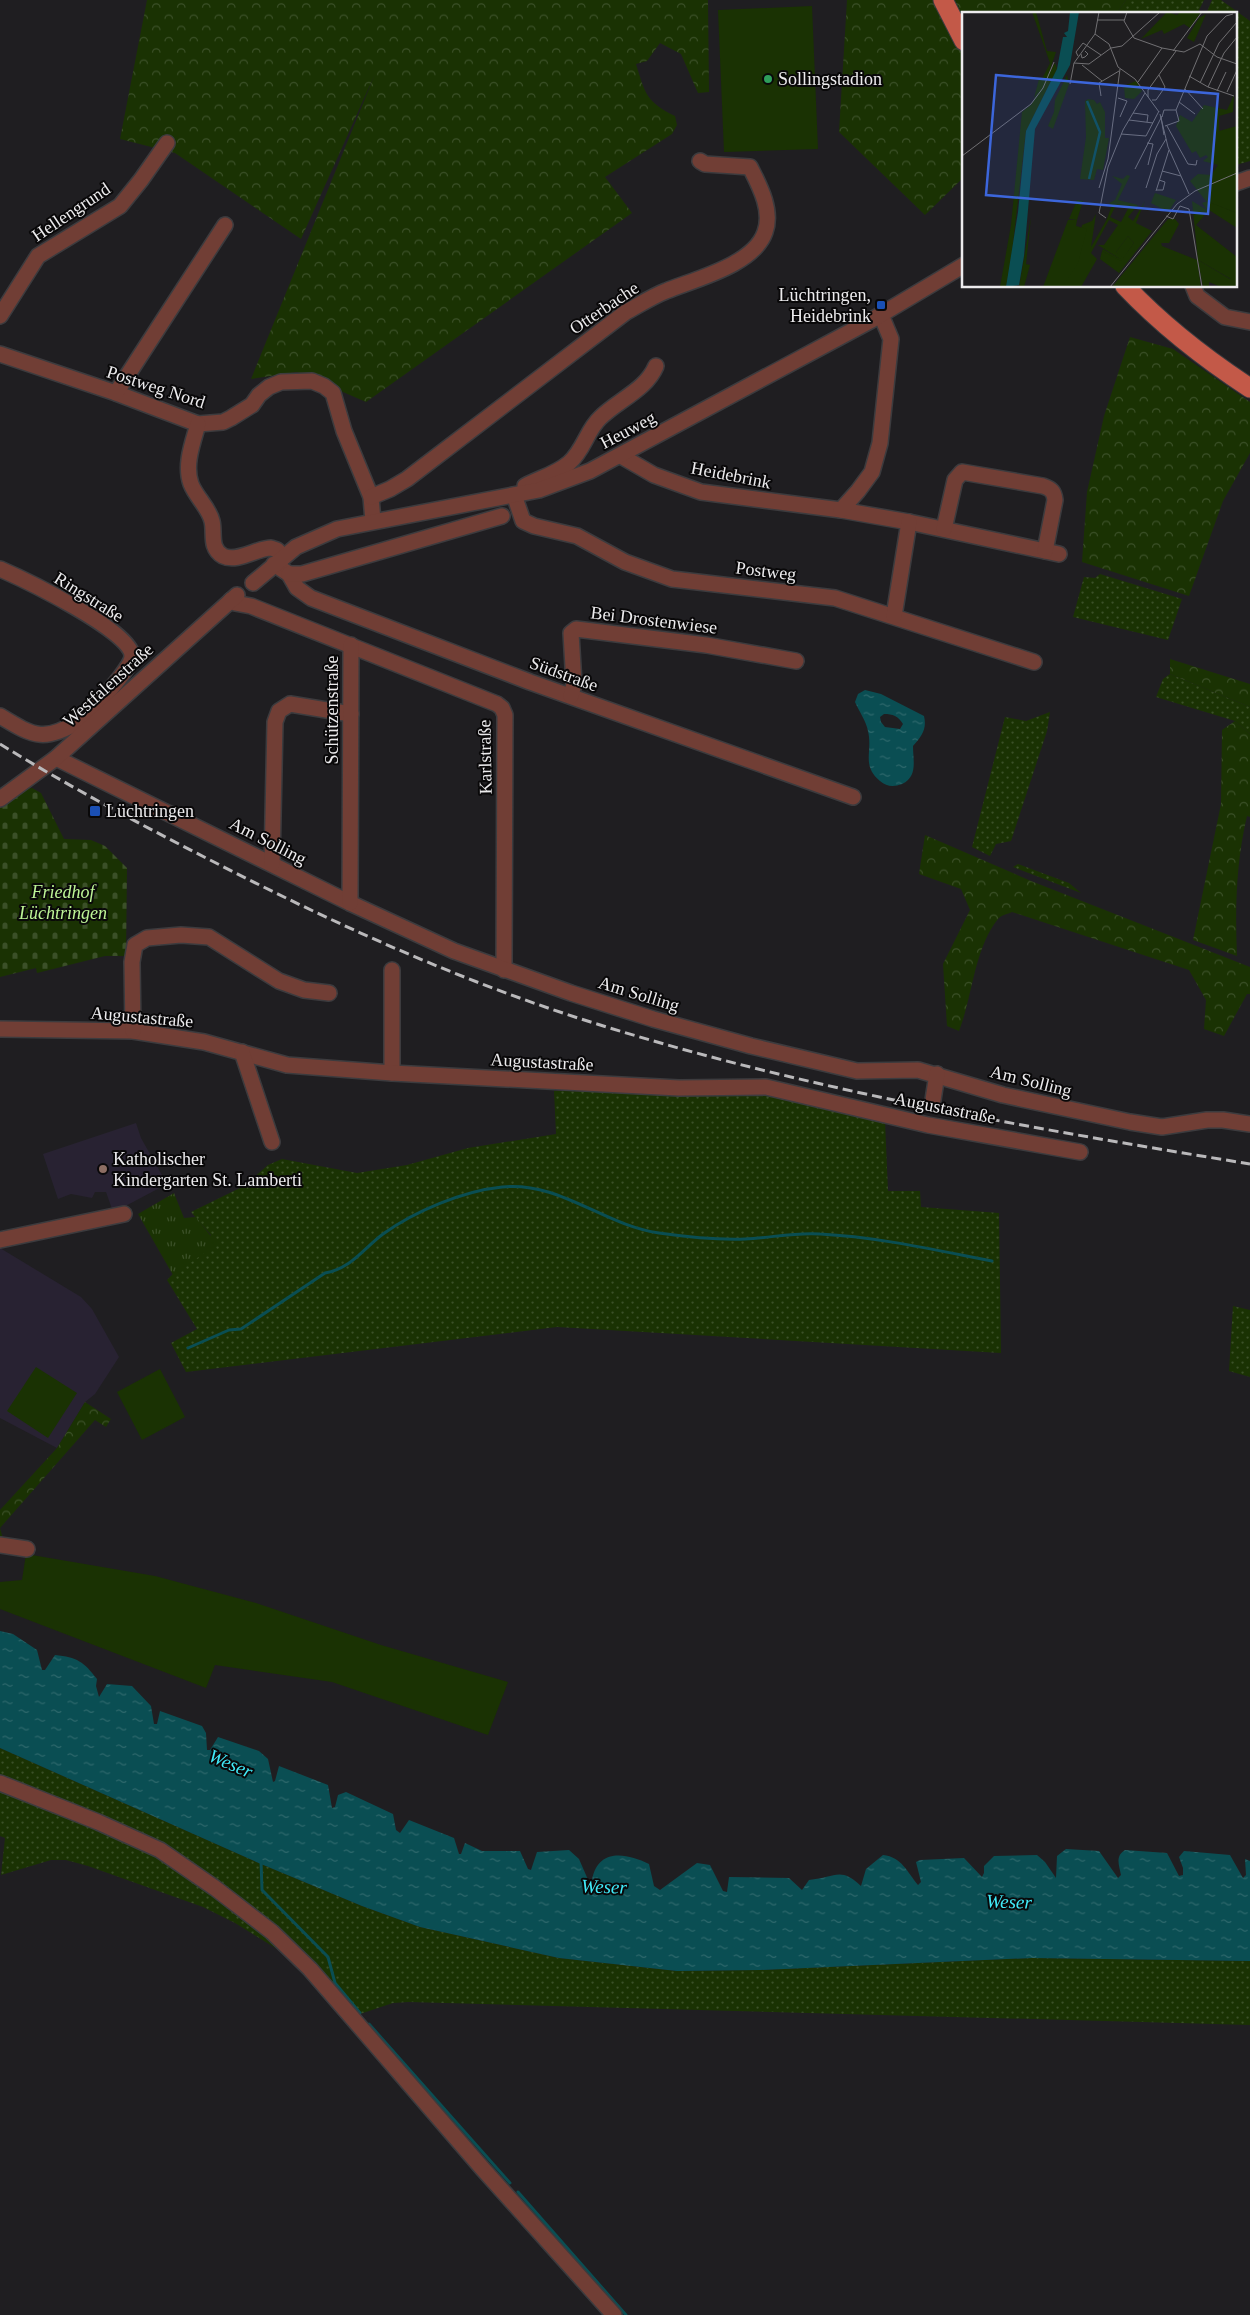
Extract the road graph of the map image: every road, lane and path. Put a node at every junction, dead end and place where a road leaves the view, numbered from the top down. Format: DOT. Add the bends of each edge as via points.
graph roads {
  1 [pos="943,0"];
  2 [pos="962,37"];
  3 [pos="167,142"];
  4 [pos="700,161"];
  5 [pos="1250,178"];
  6 [pos="1238,182"];
  7 [pos="225,225"];
  8 [pos="962,266"];
  9 [pos="1127,288"];
  10 [pos="1195,288"];
  11 [pos="881,315"];
  12 [pos="0,316"];
  13 [pos="1250,322"];
  14 [pos="0,354"];
  15 [pos="656,366"];
  16 [pos="1250,388"];
  17 [pos="116,393"];
  18 [pos="198,424"];
  19 [pos="621,456"];
  20 [pos="519,494"];
  21 [pos="371,497"];
  22 [pos="841,510"];
  23 [pos="502,516"];
  24 [pos="374,521"];
  25 [pos="909,522"];
  26 [pos="944,529"];
  27 [pos="279,560"];
  28 [pos="0,569"];
  29 [pos="289,574"];
  30 [pos="253,583"];
  31 [pos="234,598"];
  32 [pos="894,616"];
  33 [pos="351,646"];
  34 [pos="796,661"];
  35 [pos="1034,662"];
  36 [pos="571,696"];
  37 [pos="351,714"];
  38 [pos="0,716"];
  39 [pos="87,722"];
  40 [pos="56,758"];
  41 [pos="853,797"];
  42 [pos="0,799"];
  43 [pos="272,864"];
  44 [pos="350,903"];
  45 [pos="392,970"];
  46 [pos="504,970"];
  47 [pos="329,993"];
  48 [pos="0,1029"];
  49 [pos="133,1031"];
  50 [pos="242,1052"];
  51 [pos="392,1073"];
  52 [pos="937,1074"];
  53 [pos="931,1112"];
  54 [pos="1250,1124"];
  55 [pos="272,1142"];
  56 [pos="1080,1152"];
  57 [pos="124,1214"];
  58 [pos="0,1240"];
  59 [pos="0,1545"];
  60 [pos="27,1549"];
  61 [pos="0,1783"];
  62 [pos="614,2315"];
  1 -- 2 [label="main road"];
  3 -- 12 [label="street, Hellengrund" via="120,206 38,256"];
  4 -- 21 [label="street, Otterbache" via="750,166 764,195 766,214 765,232 755,247 728,267 666,291 626,312 407,478"];
  5 -- 6 [label="street"];
  7 -- 17 [label="street"];
  8 -- 11 [label="street, Heuweg"];
  9 -- 16 [label="main road" via="1170,331"];
  10 -- 13 [label="street" via="1197,296 1225,317"];
  11 -- 19 [label="street, Heuweg"];
  11 -- 22 [label="street" via="891,340 880,443 872,472"];
  14 -- 17 [label="street, Postweg Nord"];
  15 -- 20 [label="street" via="651,378 599,419 570,462 524,486"];
  17 -- 18 [label="street, Postweg Nord"];
  18 -- 21 [label="street, Postweg Nord" via="223,422 231,418 280,382 312,381 324,386 332,393"];
  18 -- 27 [label="street, Südstraße" via="189,469 191,484 212,521 216,550 231,558 271,548 277,550"];
  19 -- 20 [label="street, Heuweg" via="560,484"];
  19 -- 22 [label="street, Heidebrink" via="654,475 701,492"];
  20 -- 24 [label="street, Heuweg"];
  20 -- 32 [label="street, Postweg" via="523,521 576,536 625,562 672,579 835,598"];
  21 -- 24 [label="street, Postweg Nord"];
  22 -- 25 [label="street, Heidebrink"];
  23 -- 29 [label="street" via="302,574"];
  24 -- 27 [label="street, Heuweg" via="332,530"];
  25 -- 26 [label="street, Heidebrink"];
  25 -- 32 [label="street"];
  26 -- 26 [label="street, Heidebrink" via="1052,552 1054,493 1043,486 962,472 955,480"];
  27 -- 29 [label="street, Südstraße"];
  27 -- 30 [label="street"];
  28 -- 39 [label="street, Ringstraße" via="85,613 116,634 132,653 132,659"];
  29 -- 36 [label="street, Südstraße" via="297,588 311,598"];
  31 -- 33 [label="street, Schützenstraße" via="235,603 251,606"];
  31 -- 39 [label="street, Westfalenstraße"];
  32 -- 35 [label="street, Postweg"];
  33 -- 37 [label="street, Schützenstraße"];
  33 -- 46 [label="street, Karlstraße" via="502,708 505,715"];
  34 -- 36 [label="street, Bei Drostenwiese" via="706,645 576,629 571,633 574,684"];
  36 -- 41 [label="street, Südstraße"];
  37 -- 43 [label="street" via="290,704 279,711 275,722"];
  37 -- 44 [label="street, Schützenstraße"];
  38 -- 39 [label="street" via="35,735 55,733"];
  39 -- 40 [label="street, Westfalenstraße"];
  40 -- 42 [label="street, Westfalenstraße"];
  40 -- 43 [label="street, Am Solling"];
  43 -- 44 [label="street, Am Solling"];
  44 -- 46 [label="street, Am Solling" via="454,951"];
  45 -- 51 [label="street"];
  46 -- 52 [label="street, Am Solling" via="652,1019 751,1046 857,1071 918,1070"];
  47 -- 49 [label="street" via="304,990 279,981 208,937 147,938 134,945"];
  48 -- 49 [label="street, Augustastraße"];
  49 -- 50 [label="street, Augustastraße" via="204,1042"];
  50 -- 51 [label="street, Augustastraße" via="288,1065"];
  50 -- 55 [label="street"];
  51 -- 53 [label="street, Augustastraße" via="679,1088 766,1087"];
  52 -- 53 [label="street"];
  52 -- 54 [label="street, Am Solling" via="1003,1095 1130,1122 1162,1127 1207,1120"];
  53 -- 56 [label="street, Augustastraße"];
  57 -- 58 [label="street"];
  59 -- 60 [label="street"];
  61 -- 62 [label="street" via="160,1850 272,1932 310,1969"];
}
